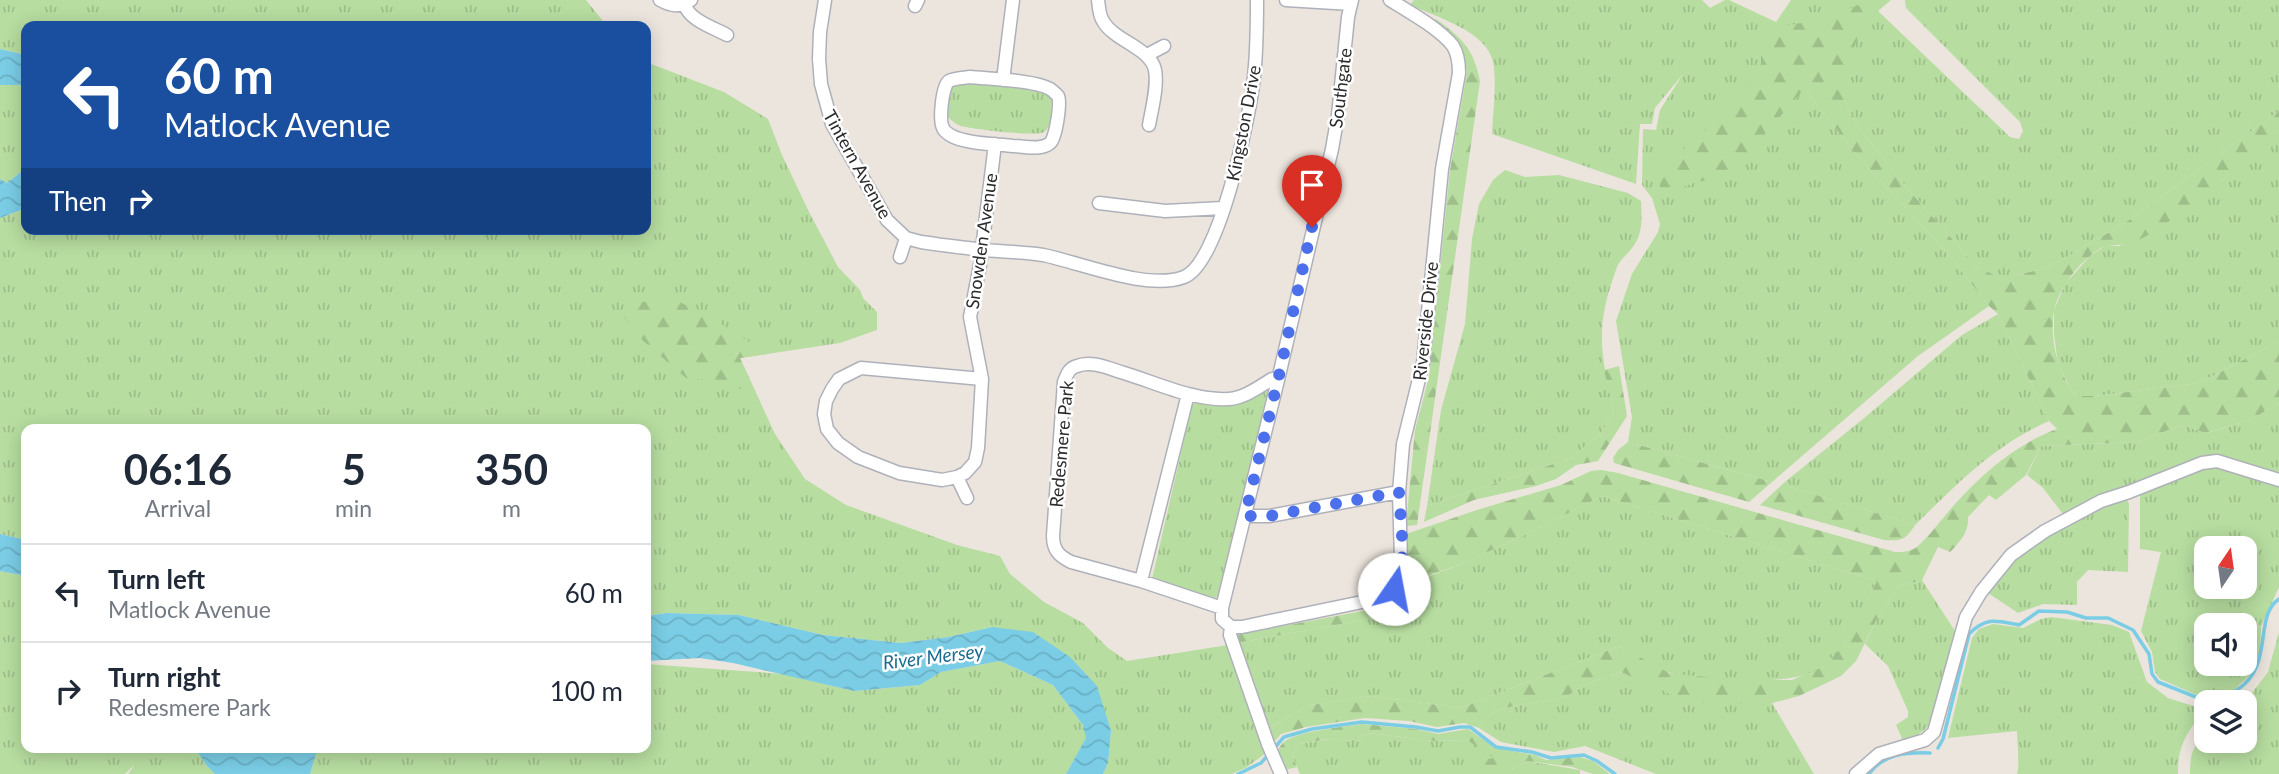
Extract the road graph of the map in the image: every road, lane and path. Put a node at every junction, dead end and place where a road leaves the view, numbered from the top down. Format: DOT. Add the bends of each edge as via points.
graph roads {
  1 [pos="660,0"];
  2 [pos="825,0"];
  3 [pos="1013,0"];
  4 [pos="1098,0"];
  5 [pos="1256,0"];
  6 [pos="1286,0"];
  7 [pos="1390,0"];
  8 [pos="688,2"];
  9 [pos="1352,2"];
  10 [pos="727,35"];
  11 [pos="1164,46"];
  12 [pos="1147,55"];
  13 [pos="1003,80"];
  14 [pos="1149,125"];
  15 [pos="995,144"];
  16 [pos="1099,203"];
  17 [pos="1223,208"];
  18 [pos="906,238"];
  19 [pos="981,250"];
  20 [pos="900,257"];
  21 [pos="982,379"];
  22 [pos="1278,380"];
  23 [pos="1188,394"];
  24 [pos="957,477"];
  25 [pos="2279,480"];
  26 [pos="1399,492"];
  27 [pos="967,498"];
  28 [pos="1245,516"];
  29 [pos="1141,581"];
  30 [pos="1222,608"];
  31 [pos="1231,627"];
  32 [pos="1281,774"];
  33 [pos="1856,774"];
  1 -- 8 [label="street" via="676,6"];
  2 -- 18 [label="street, Tintern Avenue" via="819,59 825,106 871,195"];
  3 -- 13 [label="street"];
  4 -- 12 [label="street" via="1110,31"];
  5 -- 17 [label="street, Kingston Drive" via="1253,86 1238,163"];
  6 -- 9 [label="street"];
  7 -- 26 [label="street, Riverside Drive" via="1442,35 1454,47 1459,62 1442,169 1423,363 1406,426"];
  8 -- 10 [label="street" via="687,11"];
  9 -- 22 [label="street, Southgate" via="1332,149"];
  11 -- 12 [label="street"];
  12 -- 14 [label="street" via="1155,70"];
  13 -- 15 [label="street" via="970,77 952,80 943,89 943,130 958,139"];
  13 -- 15 [label="street" via="1045,87 1058,97 1055,137 1043,147"];
  15 -- 19 [label="street, Snowden Avenue"];
  16 -- 17 [label="street" via="1165,211"];
  17 -- 19 [label="street, Kingston Drive" via="1198,266 1184,278 1167,281 1118,275 1042,255"];
  18 -- 19 [label="street"];
  18 -- 20 [label="street"];
  19 -- 21 [label="street, Snowden Avenue" via="970,317"];
  21 -- 24 [label="street, Snowden Avenue" via="975,462"];
  21 -- 24 [label="street" via="861,368 839,379 826,401 827,429 858,457 922,478"];
  22 -- 23 [label="street, Redesmere Park" via="1231,400"];
  22 -- 28 [label="street"];
  23 -- 29 [label="street"];
  23 -- 29 [label="street, Redesmere Park" via="1100,365 1072,368 1064,382 1053,544 1061,557 1071,562"];
  24 -- 27 [label="street"];
  25 -- 33 [label="street" via="2217,461 2202,463 2101,501 2045,531 2011,555 1966,617 1934,732 1925,740 1880,754"];
  26 -- 28 [label="street" via="1269,516"];
  26 -- 31 [label="street, Riverside Drive" via="1399,579 1386,597"];
  28 -- 30 [label="street"];
  29 -- 30 [label="street, Redesmere Park"];
  30 -- 31 [label="street" via="1222,619"];
  31 -- 32 [label="street" via="1230,635"];
}
